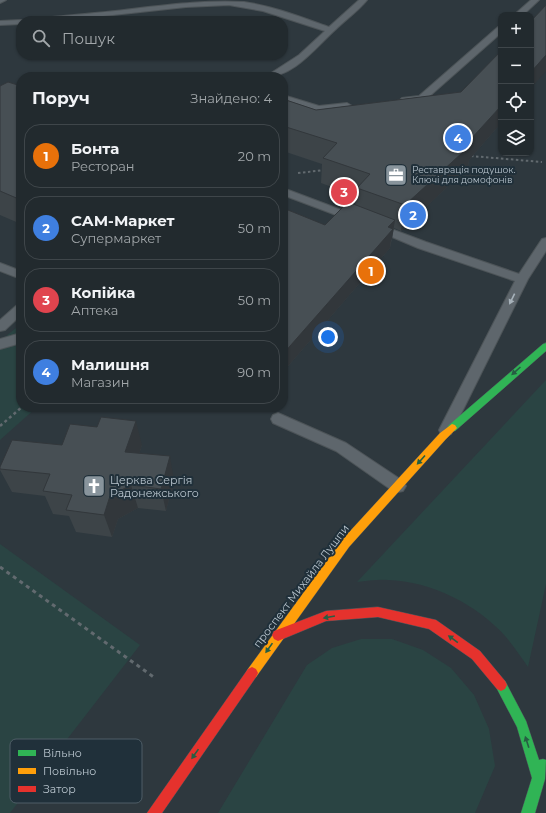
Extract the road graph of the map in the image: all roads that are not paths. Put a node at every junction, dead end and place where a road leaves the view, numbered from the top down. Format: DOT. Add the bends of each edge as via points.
graph roads {
  1 [pos="363,0"];
  2 [pos="535,0"];
  3 [pos="521,12"];
  4 [pos="85,16"];
  5 [pos="288,16"];
  6 [pos="288,16"];
  7 [pos="16,22"];
  8 [pos="0,23"];
  9 [pos="330,30"];
  10 [pos="498,32"];
  11 [pos="278,72"];
  12 [pos="288,100"];
  13 [pos="397,101"];
  14 [pos="358,105"];
  15 [pos="288,193"];
  16 [pos="546,242"];
  17 [pos="0,267"];
  18 [pos="16,273"];
  19 [pos="522,279"];
  20 [pos="16,313"];
  21 [pos="0,327"];
  22 [pos="16,339"];
  23 [pos="0,344"];
  24 [pos="546,346"];
  25 [pos="278,419"];
  26 [pos="443,436"];
  27 [pos="398,486"];
  28 [pos="278,635"];
  29 [pos="546,753"];
  30 [pos="539,779"];
  31 [pos="154,813"];
  32 [pos="528,813"];
  1 -- 9 [label="lane"];
  2 -- 3 [label="lane"];
  4 -- 6 [label="lane" via="222,2 242,4"];
  5 -- 9 [label="lane"];
  7 -- 8 [label="lane"];
  9 -- 11 [label="lane" via="318,45"];
  10 -- 13 [label="lane" via="421,99"];
  12 -- 14 [label="lane" via="318,109"];
  15 -- 19 [label="lane" via="422,245"];
  16 -- 19 [label="lane"];
  17 -- 18 [label="lane"];
  19 -- 26 [label="lane, one-way"];
  20 -- 21 [label="lane"];
  22 -- 23 [label="lane"];
  24 -- 26 [label="main road, проспект Михайла Лушпи, one-way"];
  25 -- 27 [label="lane" via="341,447"];
  26 -- 27 [label="main road, проспект Михайла Лушпи, one-way"];
  27 -- 28 [label="main road, проспект Михайла Лушпи" via="345,544"];
  30 -- 28 [label="main road, one-way" via="522,725 503,687 476,655 432,624 378,612 326,616"];
  28 -- 31 [label="main road, проспект Михайла Лушпи, one-way"];
  29 -- 30 [label="main road"];
  30 -- 32 [label="main road"];
}
